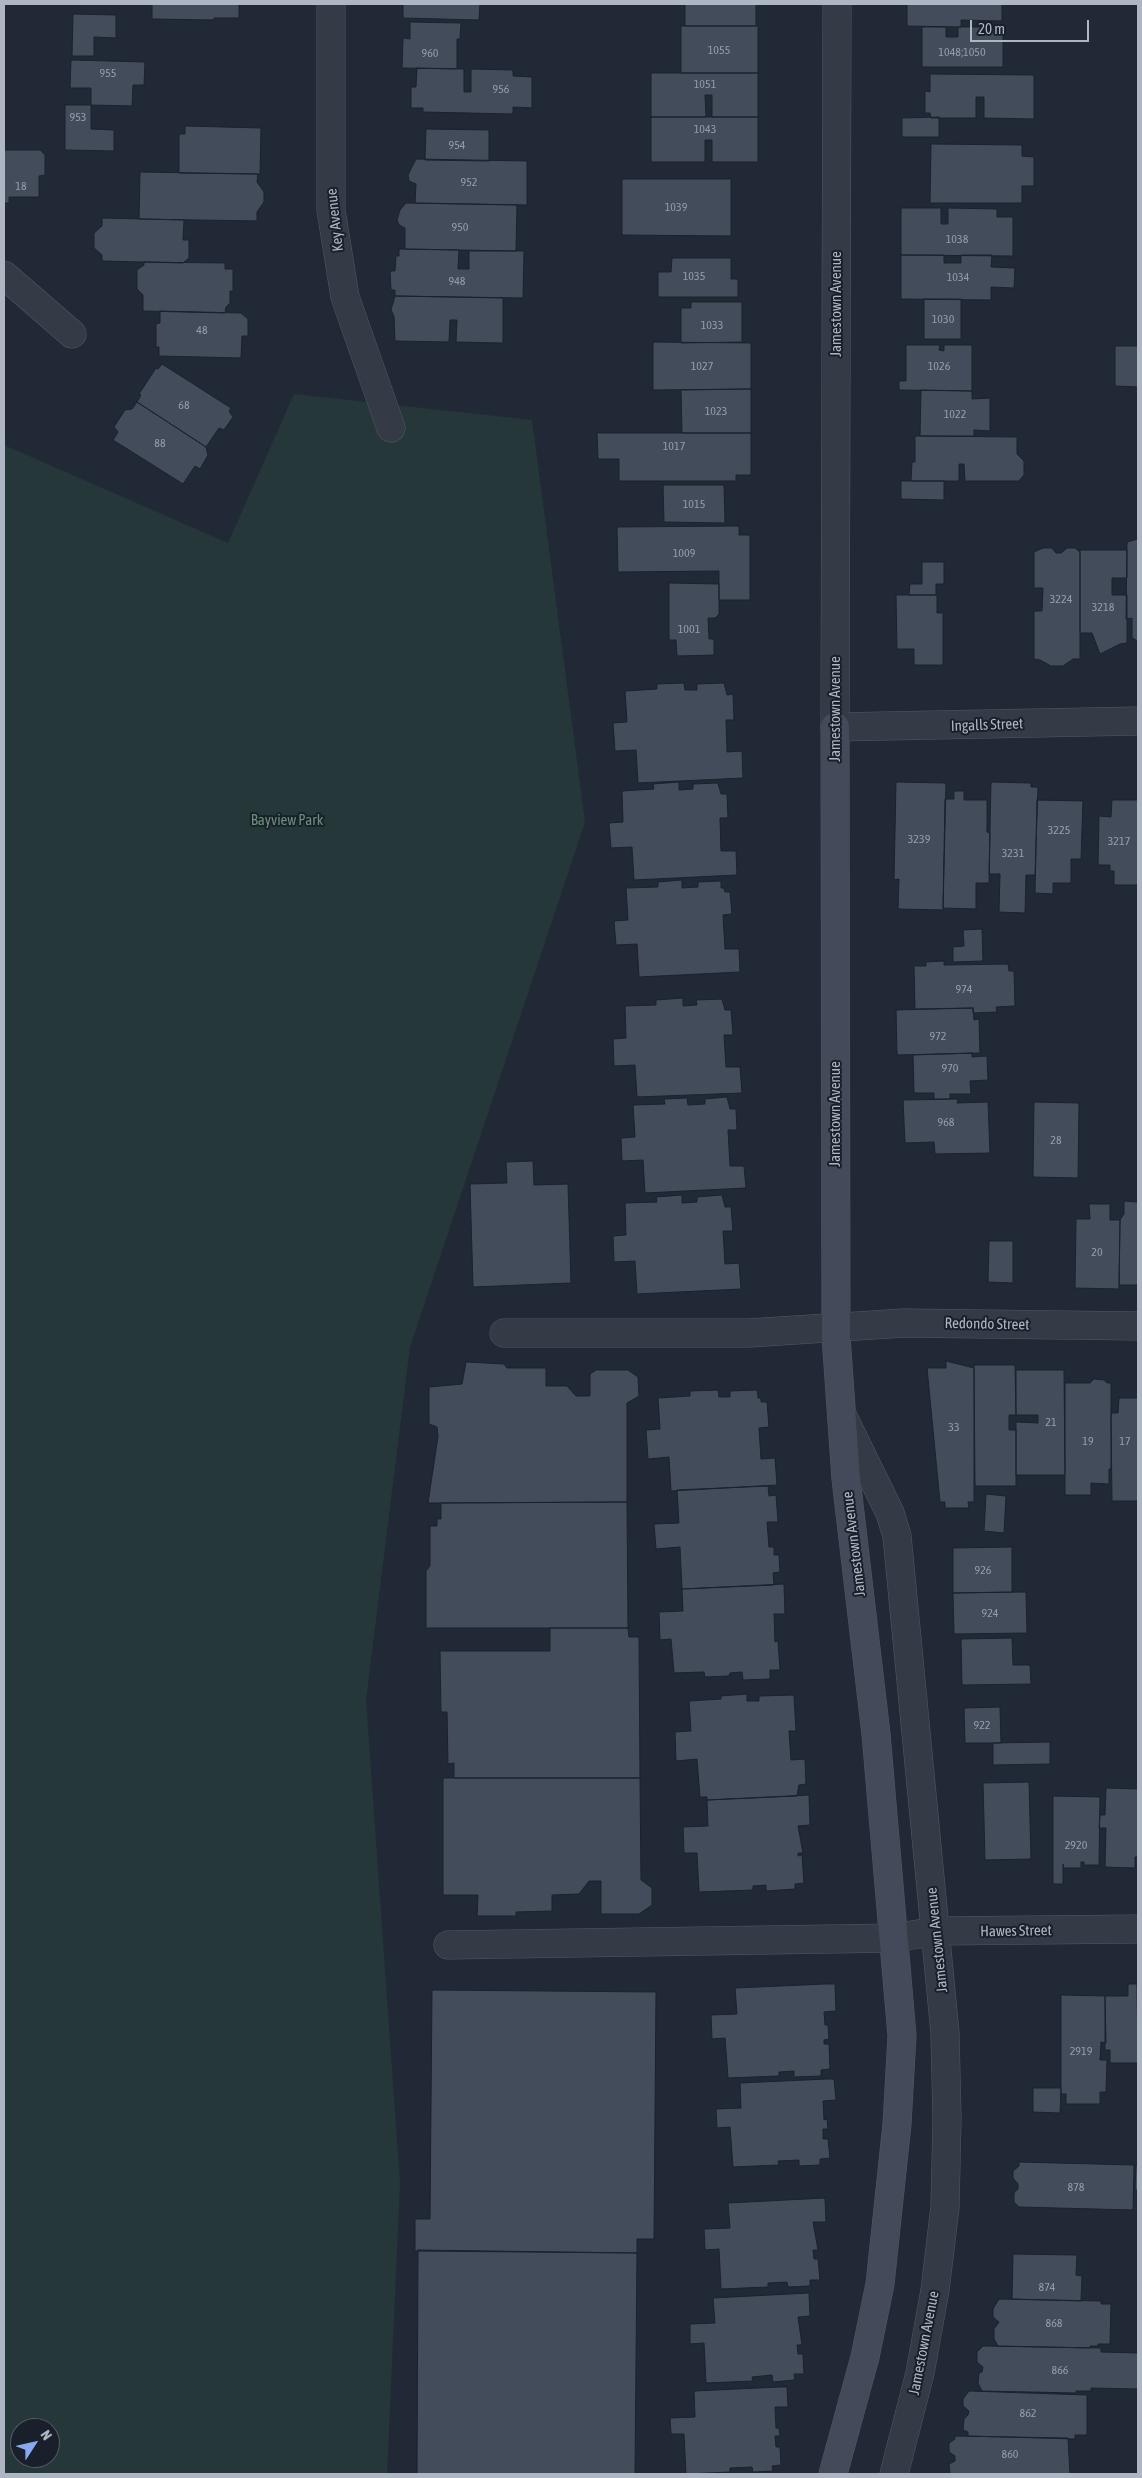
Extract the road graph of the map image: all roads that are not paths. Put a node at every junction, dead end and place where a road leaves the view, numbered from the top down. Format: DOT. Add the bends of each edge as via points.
graph roads {
  1 [pos="331,4"];
  2 [pos="837,4"];
  3 [pos="4,275"];
  4 [pos="72,334"];
  5 [pos="391,428"];
  6 [pos="1138,721"];
  7 [pos="835,727"];
  8 [pos="836,1326"];
  9 [pos="1138,1326"];
  10 [pos="504,1332"];
  11 [pos="842,1415"];
  12 [pos="1138,1929"];
  13 [pos="936,1931"];
  14 [pos="895,1938"];
  15 [pos="448,1945"];
  16 [pos="833,2474"];
  17 [pos="894,2474"];
  1 -- 5 [label="street, Key Avenue" via="331,210 345,297"];
  2 -- 7 [label="street, Jamestown Avenue"];
  3 -- 4 [label="street"];
  6 -- 7 [label="street, Ingalls Street"];
  7 -- 8 [label="street, Jamestown Avenue"];
  8 -- 9 [label="street, Redondo Street" via="904,1323"];
  8 -- 10 [label="street, Redondo Street" via="749,1333"];
  8 -- 11 [label="street, Jamestown Avenue"];
  11 -- 13 [label="street, Jamestown Avenue" via="890,1513 897,1536"];
  11 -- 14 [label="street, Jamestown Avenue"];
  12 -- 13 [label="street, Hawes Street"];
  13 -- 14 [label="street, Hawes Street"];
  13 -- 17 [label="street, Jamestown Avenue" via="946,2033 945,2207 920,2373"];
  14 -- 15 [label="street, Hawes Street"];
  14 -- 16 [label="street, Jamestown Avenue" via="902,2036 880,2284 865,2357"];
}
